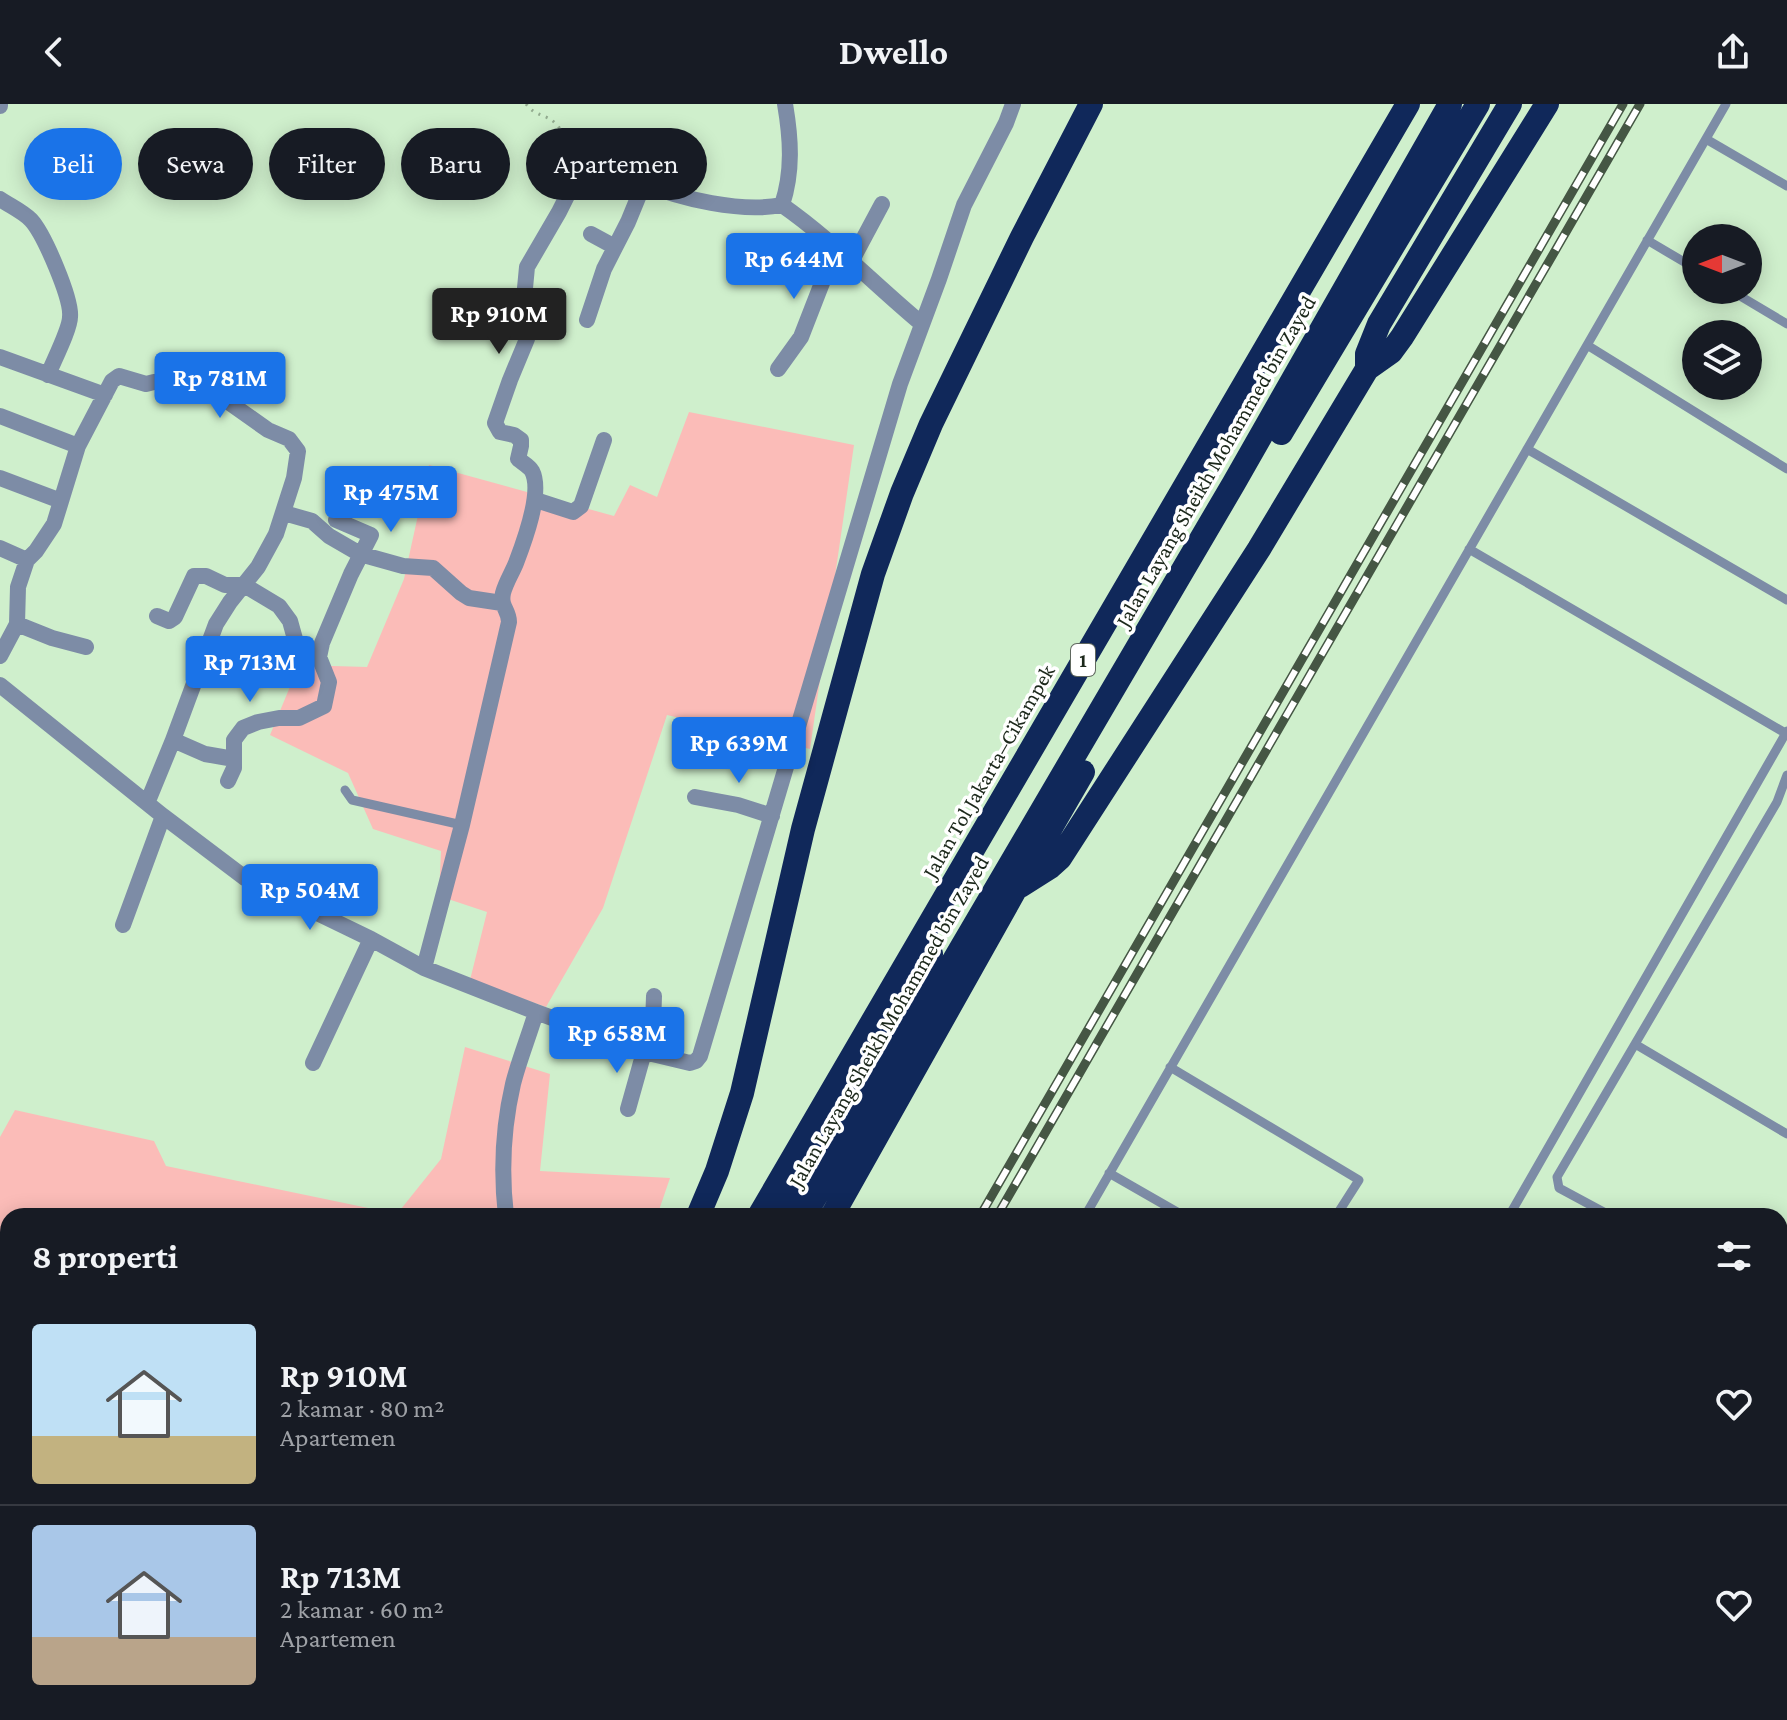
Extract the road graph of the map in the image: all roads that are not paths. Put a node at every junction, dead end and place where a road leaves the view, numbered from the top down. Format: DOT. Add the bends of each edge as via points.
graph roads {
  1 [pos="785,104"];
  2 [pos="1013,104"];
  3 [pos="1091,104"];
  4 [pos="1408,104"];
  5 [pos="1421,104"];
  6 [pos="1450,104"];
  7 [pos="1478,104"];
  8 [pos="1510,104"];
  9 [pos="1547,104"];
  10 [pos="1726,104"];
  11 [pos="1706,139"];
  12 [pos="1787,186"];
  13 [pos="0,199"];
  14 [pos="565,200"];
  15 [pos="637,200"];
  16 [pos="701,200"];
  17 [pos="882,204"];
  18 [pos="782,205"];
  19 [pos="591,234"];
  20 [pos="1647,240"];
  21 [pos="615,247"];
  22 [pos="836,247"];
  23 [pos="1682,261"];
  24 [pos="851,262"];
  25 [pos="1753,304"];
  26 [pos="587,320"];
  27 [pos="922,324"];
  28 [pos="1787,324"];
  29 [pos="1587,345"];
  30 [pos="0,357"];
  31 [pos="778,369"];
  32 [pos="1367,369"];
  33 [pos="48,375"];
  34 [pos="105,395"];
  35 [pos="0,416"];
  36 [pos="604,440"];
  37 [pos="78,446"];
  38 [pos="1527,449"];
  39 [pos="1787,469"];
  40 [pos="0,478"];
  41 [pos="536,500"];
  42 [pos="61,501"];
  43 [pos="413,507"];
  44 [pos="284,513"];
  45 [pos="0,548"];
  46 [pos="1469,549"];
  47 [pos="360,554"];
  48 [pos="27,560"];
  49 [pos="244,585"];
  50 [pos="1787,600"];
  51 [pos="502,603"];
  52 [pos="157,616"];
  53 [pos="17,624"];
  54 [pos="86,647"];
  55 [pos="0,656"];
  56 [pos="319,657"];
  57 [pos="0,685"];
  58 [pos="1787,733"];
  59 [pos="173,740"];
  60 [pos="234,759"];
  61 [pos="1787,775"];
  62 [pos="228,781"];
  63 [pos="345,790"];
  64 [pos="695,797"];
  65 [pos="148,801"];
  66 [pos="163,816"];
  67 [pos="772,816"];
  68 [pos="462,825"];
  69 [pos="1015,890"];
  70 [pos="123,925"];
  71 [pos="371,939"];
  72 [pos="424,968"];
  73 [pos="654,996"];
  74 [pos="536,1012"];
  75 [pos="1635,1044"];
  76 [pos="648,1053"];
  77 [pos="313,1063"];
  78 [pos="1170,1067"];
  79 [pos="628,1109"];
  80 [pos="1787,1134"];
  81 [pos="1109,1173"];
  82 [pos="505,1208"];
  83 [pos="701,1208"];
  84 [pos="764,1208"];
  85 [pos="786,1208"];
  86 [pos="809,1208"];
  87 [pos="836,1208"];
  88 [pos="1089,1208"];
  89 [pos="1170,1208"];
  90 [pos="1341,1208"];
  91 [pos="1514,1208"];
  92 [pos="1596,1208"];
  1 -- 18 [label="street" via="791,133"];
  2 -- 27 [label="street" via="964,205"];
  3 -- 83 [label="highway" via="931,424 873,574 803,829 742,1093"];
  4 -- 84 [label="highway, Jalan Tol Jakarta–Cikampek / 1"];
  5 -- 85 [label="highway, Jalan Layang Sheikh Mohammed bin Zayed / 1"];
  6 -- 86 [label="highway, Jalan Layang Sheikh Mohammed bin Zayed / 1"];
  7 -- 69 [label="highway"];
  8 -- 32 [label="highway" via="1379,324"];
  9 -- 32 [label="highway" via="1402,337"];
  10 -- 11 [label="lane"];
  11 -- 12 [label="lane"];
  11 -- 20 [label="lane"];
  13 -- 33 [label="street" via="35,225 66,293 69,322"];
  14 -- 41 [label="street" via="527,267 527,339 495,423 500,432 521,440 518,459 534,476"];
  15 -- 21 [label="street"];
  16 -- 18 [label="street" via="753,209"];
  17 -- 24 [label="street"];
  18 -- 22 [label="street"];
  19 -- 21 [label="street"];
  20 -- 23 [label="lane"];
  20 -- 29 [label="lane"];
  21 -- 26 [label="street"];
  22 -- 24 [label="street"];
  22 -- 31 [label="street" via="801,337"];
  24 -- 27 [label="street"];
  25 -- 28 [label="lane"];
  27 -- 67 [label="street"];
  29 -- 38 [label="lane"];
  29 -- 39 [label="lane"];
  30 -- 33 [label="street"];
  32 -- 69 [label="highway" via="1259,549 1060,858"];
  33 -- 34 [label="street"];
  34 -- 37 [label="street"];
  34 -- 44 [label="street" via="119,376 146,384 178,381 227,401 289,439 298,451"];
  35 -- 37 [label="street"];
  36 -- 41 [label="street" via="577,510"];
  37 -- 42 [label="street"];
  38 -- 46 [label="lane"];
  38 -- 50 [label="lane"];
  40 -- 42 [label="street"];
  41 -- 51 [label="street"];
  42 -- 48 [label="street" via="54,524"];
  43 -- 47 [label="street" via="349,489 336,520 371,535"];
  44 -- 47 [label="street" via="312,521"];
  44 -- 49 [label="street"];
  45 -- 48 [label="street"];
  46 -- 58 [label="lane"];
  46 -- 78 [label="lane"];
  47 -- 51 [label="street" via="433,568 469,598"];
  47 -- 56 [label="street"];
  48 -- 53 [label="street" via="18,587"];
  49 -- 52 [label="street" via="194,576 175,617 169,621"];
  49 -- 56 [label="street" via="279,606 295,639 311,657"];
  49 -- 59 [label="street" via="212,635"];
  51 -- 68 [label="street" via="509,622"];
  53 -- 54 [label="street"];
  53 -- 55 [label="street"];
  56 -- 60 [label="street" via="329,682 324,706 299,718 243,728 234,740"];
  57 -- 65 [label="street"];
  58 -- 91 [label="lane"];
  59 -- 60 [label="street"];
  59 -- 65 [label="street"];
  60 -- 62 [label="street"];
  61 -- 75 [label="lane" via="1777,802"];
  63 -- 68 [label="lane" via="352,800"];
  64 -- 67 [label="street"];
  65 -- 66 [label="street"];
  66 -- 70 [label="street"];
  66 -- 71 [label="street" via="245,878"];
  67 -- 76 [label="street" via="700,1056 690,1063"];
  68 -- 72 [label="street"];
  69 -- 87 [label="highway"];
  71 -- 72 [label="street"];
  71 -- 77 [label="street"];
  72 -- 74 [label="street"];
  73 -- 76 [label="street"];
  74 -- 76 [label="street"];
  74 -- 82 [label="street" via="508,1110"];
  75 -- 80 [label="lane"];
  75 -- 92 [label="lane" via="1557,1177 1559,1188"];
  76 -- 79 [label="street"];
  78 -- 81 [label="lane"];
  78 -- 90 [label="lane" via="1359,1180"];
  81 -- 88 [label="lane"];
  81 -- 89 [label="lane"];
}
